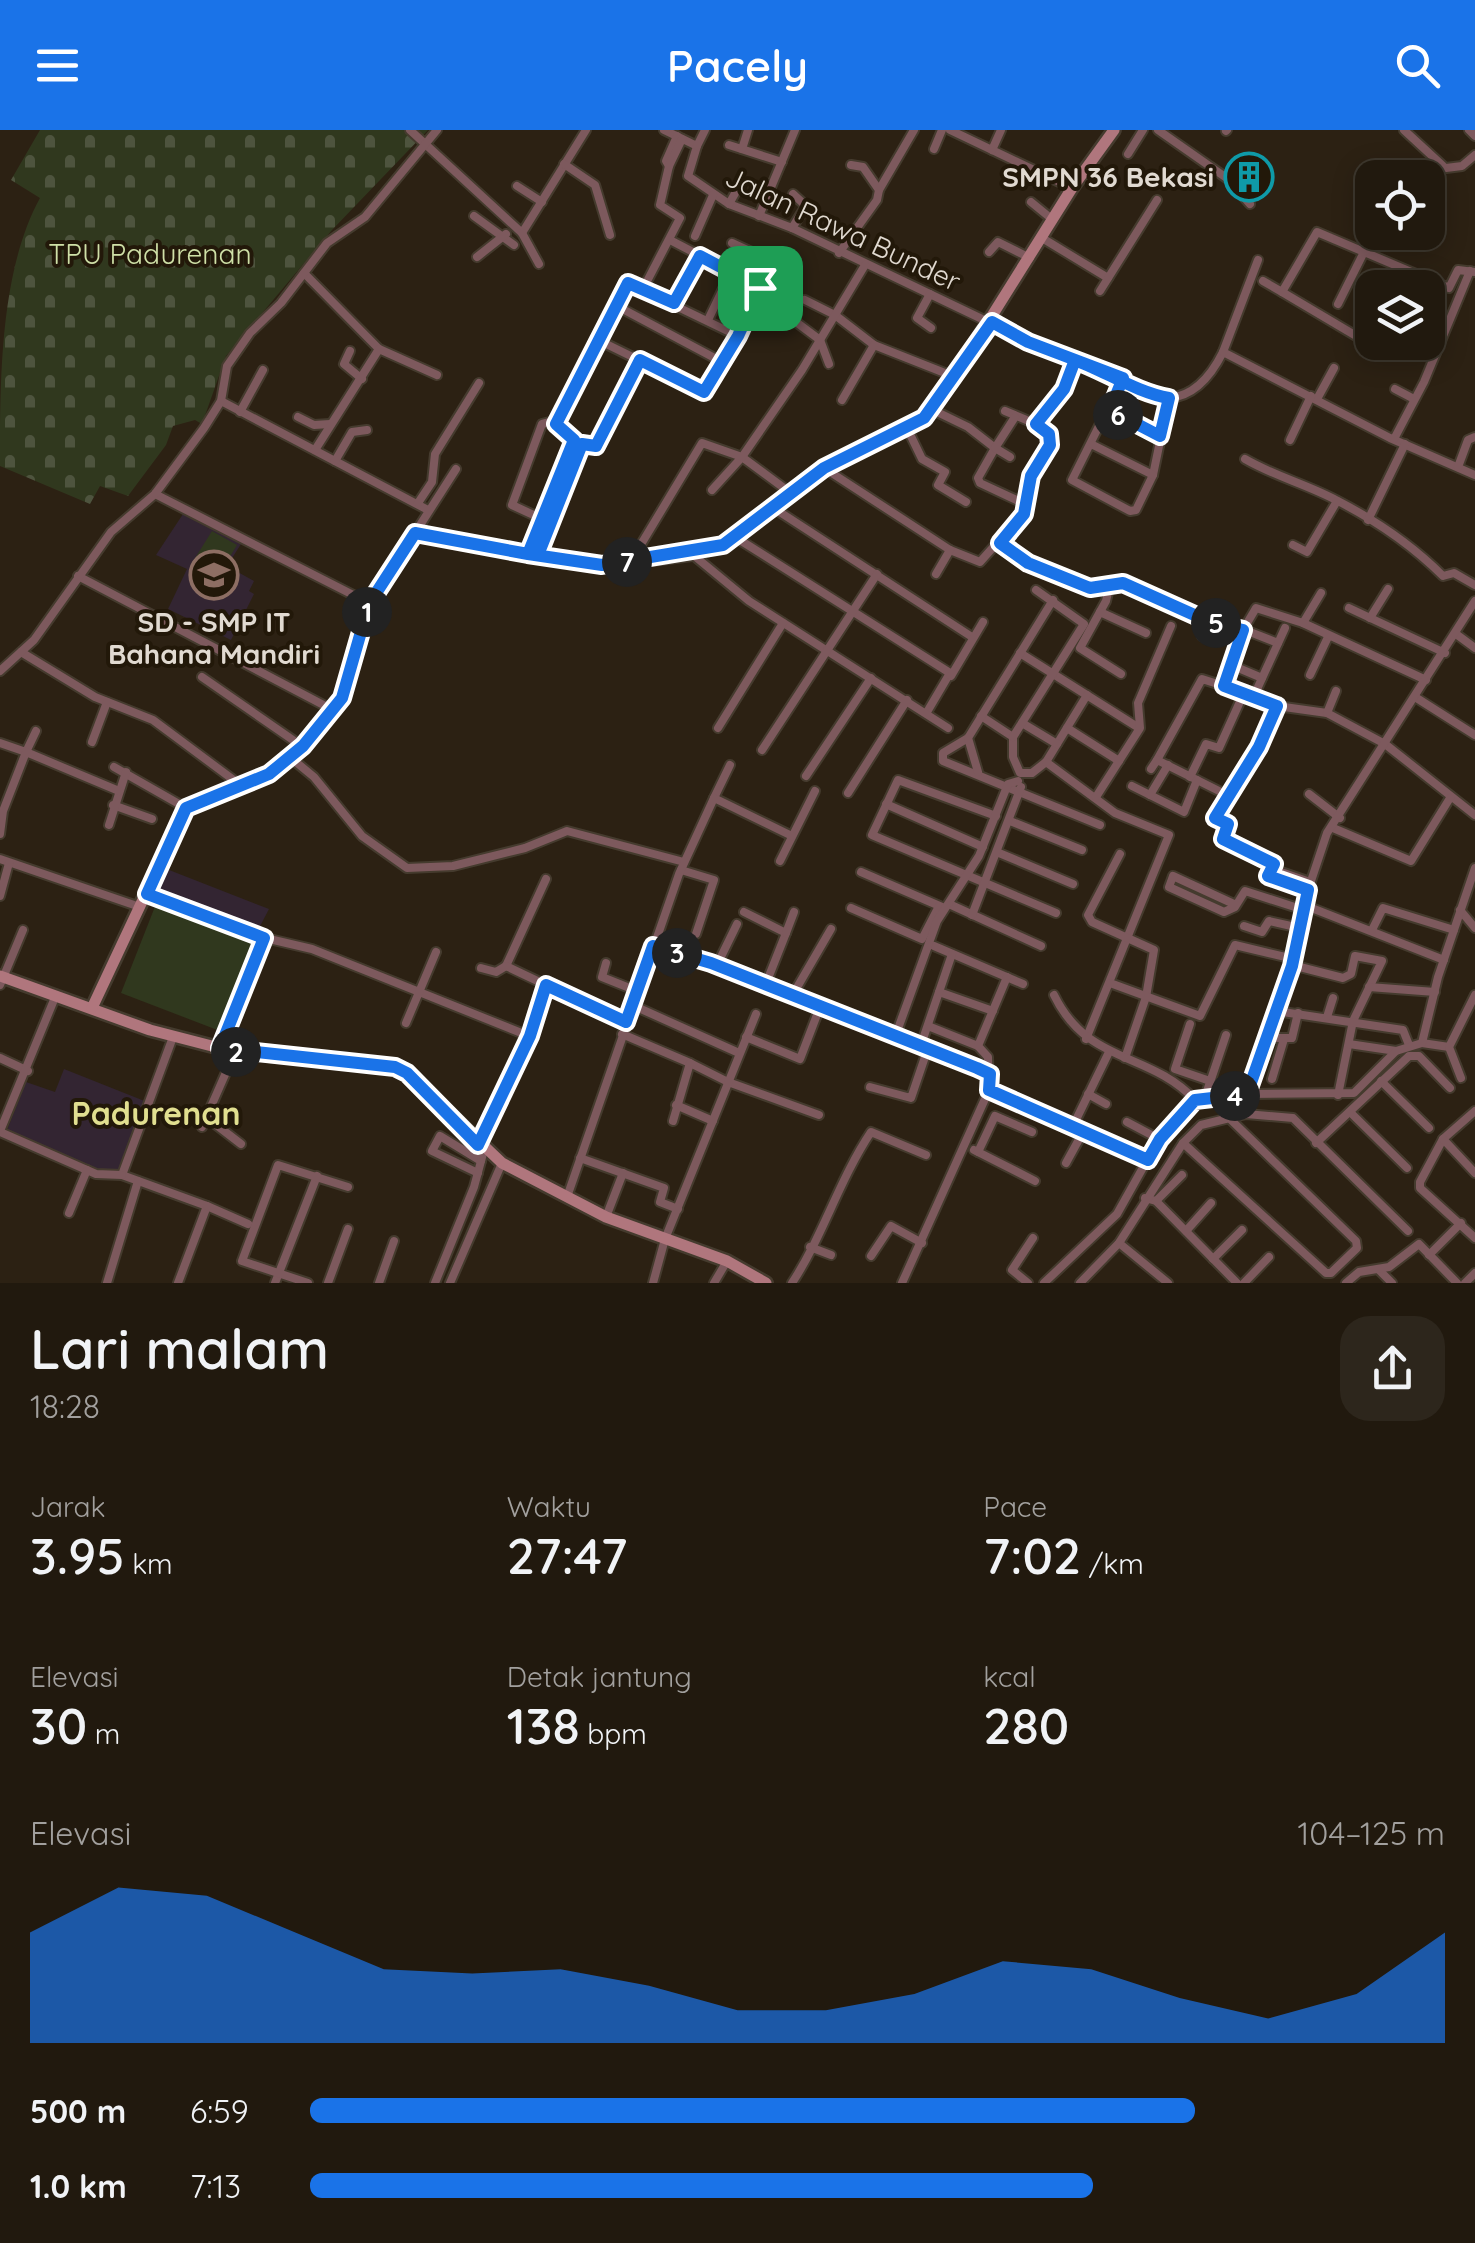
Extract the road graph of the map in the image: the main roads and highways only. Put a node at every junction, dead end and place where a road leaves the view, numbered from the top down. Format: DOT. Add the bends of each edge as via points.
graph roads {
  1 [pos="1114,130"];
  2 [pos="1,979"];
  3 [pos="92,1008"];
  4 [pos="766,1283"];
  1 -- 3 [label="main road" via="933,410 824,468 735,537 692,554 602,565 415,533 369,604 350,677 333,710 291,758 186,808"];
  2 -- 3 [label="main road"];
  3 -- 4 [label="main road" via="235,1052 395,1067 478,1152 606,1217 727,1260"];
}
